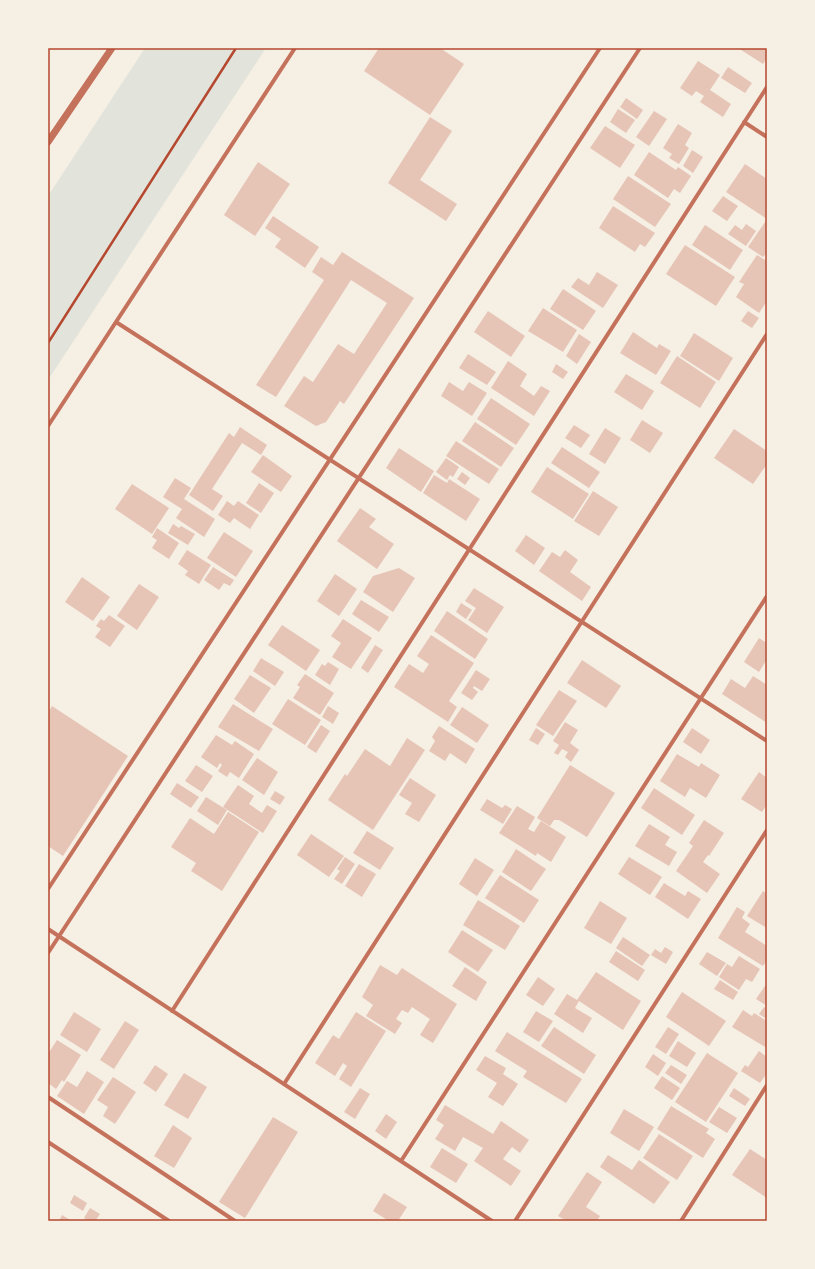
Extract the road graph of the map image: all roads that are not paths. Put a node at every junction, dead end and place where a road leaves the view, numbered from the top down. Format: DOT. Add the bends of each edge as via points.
graph roads {
  1 [pos="112,48"];
  2 [pos="295,48"];
  3 [pos="600,48"];
  4 [pos="640,48"];
  5 [pos="767,87"];
  6 [pos="744,122"];
  7 [pos="767,137"];
  8 [pos="48,142"];
  9 [pos="116,322"];
  10 [pos="767,334"];
  11 [pos="48,426"];
  12 [pos="329,459"];
  13 [pos="359,478"];
  14 [pos="469,550"];
  15 [pos="767,596"];
  16 [pos="582,622"];
  17 [pos="701,698"];
  18 [pos="767,741"];
  19 [pos="767,830"];
  20 [pos="48,889"];
  21 [pos="48,929"];
  22 [pos="59,936"];
  23 [pos="48,953"];
  24 [pos="172,1011"];
  25 [pos="284,1084"];
  26 [pos="767,1085"];
  27 [pos="48,1097"];
  28 [pos="48,1142"];
  29 [pos="401,1161"];
  30 [pos="169,1221"];
  31 [pos="235,1221"];
  32 [pos="492,1221"];
  33 [pos="515,1221"];
  34 [pos="681,1221"];
  1 -- 8 [label="street"];
  2 -- 9 [label="street"];
  3 -- 12 [label="street"];
  4 -- 13 [label="street"];
  5 -- 6 [label="street"];
  6 -- 7 [label="street"];
  6 -- 14 [label="street"];
  9 -- 11 [label="street"];
  9 -- 12 [label="street"];
  10 -- 16 [label="street"];
  12 -- 13 [label="street"];
  12 -- 20 [label="street"];
  13 -- 14 [label="street"];
  13 -- 22 [label="street"];
  14 -- 16 [label="street"];
  14 -- 24 [label="street"];
  15 -- 17 [label="street"];
  16 -- 17 [label="street"];
  16 -- 25 [label="street"];
  17 -- 18 [label="street"];
  17 -- 29 [label="street"];
  19 -- 33 [label="street"];
  21 -- 22 [label="street"];
  22 -- 23 [label="street"];
  22 -- 24 [label="street"];
  24 -- 25 [label="street"];
  25 -- 29 [label="street"];
  26 -- 34 [label="street"];
  27 -- 31 [label="street"];
  28 -- 30 [label="street"];
  29 -- 32 [label="street"];
}
